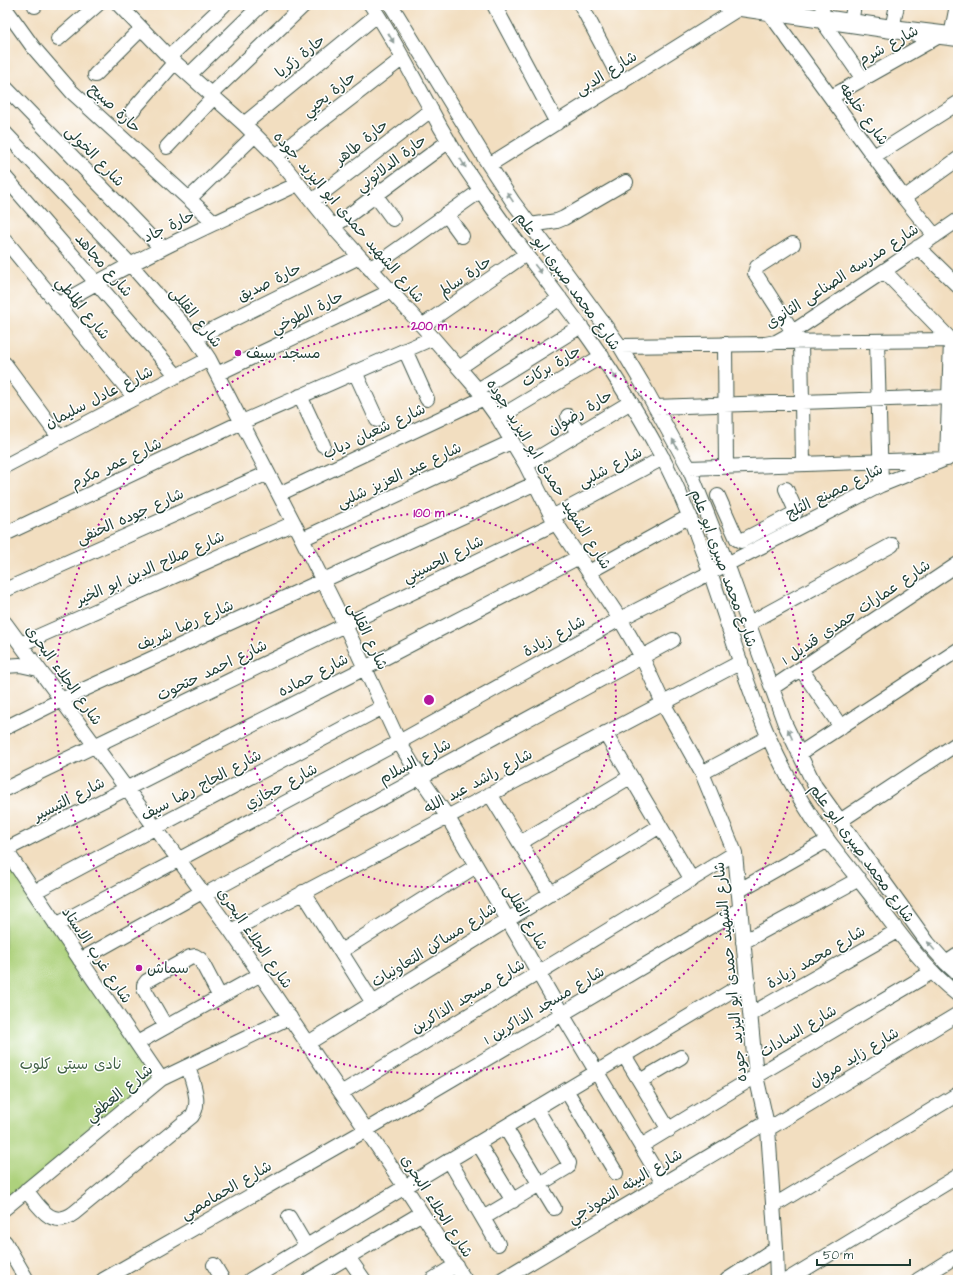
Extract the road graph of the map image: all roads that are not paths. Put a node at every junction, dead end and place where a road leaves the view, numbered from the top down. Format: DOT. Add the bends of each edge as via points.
graph roads {
  1 [pos="97,5"];
  2 [pos="119,5"];
  3 [pos="224,5"];
  4 [pos="260,5"];
  5 [pos="304,5"];
  6 [pos="391,5"];
  7 [pos="494,5"];
  8 [pos="581,5"];
  9 [pos="854,5"];
  10 [pos="896,5"];
  11 [pos="957,5"];
  12 [pos="737,6"];
  13 [pos="5,8"];
  14 [pos="374,10"];
  15 [pos="792,10"];
  16 [pos="768,11"];
  17 [pos="822,12"];
  18 [pos="850,23"];
  19 [pos="141,29"];
  20 [pos="892,29"];
  21 [pos="950,36"];
  22 [pos="58,39"];
  23 [pos="403,58"];
  24 [pos="172,60"];
  25 [pos="95,75"];
  26 [pos="189,75"];
  27 [pos="863,79"];
  28 [pos="622,83"];
  29 [pos="5,87"];
  30 [pos="212,96"];
  31 [pos="831,97"];
  32 [pos="958,103"];
  33 [pos="430,110"];
  34 [pos="132,111"];
  35 [pos="557,123"];
  36 [pos="244,124"];
  37 [pos="5,133"];
  38 [pos="255,135"];
  39 [pos="449,141"];
  40 [pos="167,147"];
  41 [pos="276,156"];
  42 [pos="874,156"];
  43 [pos="958,160"];
  44 [pos="489,166"];
  45 [pos="5,177"];
  46 [pos="626,182"];
  47 [pos="298,184"];
  48 [pos="480,190"];
  49 [pos="376,196"];
  50 [pos="904,198"];
  51 [pos="189,199"];
  52 [pos="312,201"];
  53 [pos="446,214"];
  54 [pos="393,219"];
  55 [pos="958,220"];
  56 [pos="215,223"];
  57 [pos="530,225"];
  58 [pos="333,227"];
  59 [pos="462,236"];
  60 [pos="935,236"];
  61 [pos="5,240"];
  62 [pos="793,244"];
  63 [pos="160,248"];
  64 [pos="918,248"];
  65 [pos="526,254"];
  66 [pos="359,256"];
  67 [pos="130,264"];
  68 [pos="370,269"];
  69 [pos="884,271"];
  70 [pos="96,282"];
  71 [pos="958,286"];
  72 [pos="391,291"];
  73 [pos="560,298"];
  74 [pos="58,305"];
  75 [pos="422,326"];
  76 [pos="581,326"];
  77 [pos="797,337"];
  78 [pos="195,338"];
  79 [pos="433,338"];
  80 [pos="877,341"];
  81 [pos="725,344"];
  82 [pos="956,344"];
  83 [pos="620,346"];
  84 [pos="405,350"];
  85 [pos="602,356"];
  86 [pos="209,359"];
  87 [pos="5,364"];
  88 [pos="459,368"];
  89 [pos="355,372"];
  90 [pos="217,374"];
  91 [pos="177,376"];
  92 [pos="481,394"];
  93 [pos="300,396"];
  94 [pos="949,397"];
  95 [pos="135,398"];
  96 [pos="427,399"];
  97 [pos="878,400"];
  98 [pos="631,402"];
  99 [pos="802,402"];
  100 [pos="726,405"];
  101 [pos="655,407"];
  102 [pos="568,416"];
  103 [pos="498,418"];
  104 [pos="377,420"];
  105 [pos="242,422"];
  106 [pos="578,434"];
  107 [pos="59,437"];
  108 [pos="512,442"];
  109 [pos="323,445"];
  110 [pos="953,456"];
  111 [pos="663,458"];
  112 [pos="880,461"];
  113 [pos="803,464"];
  114 [pos="526,465"];
  115 [pos="5,466"];
  116 [pos="726,466"];
  117 [pos="689,468"];
  118 [pos="268,473"];
  119 [pos="536,483"];
  120 [pos="881,485"];
  121 [pos="786,489"];
  122 [pos="279,494"];
  123 [pos="718,496"];
  124 [pos="690,516"];
  125 [pos="554,520"];
  126 [pos="294,523"];
  127 [pos="733,530"];
  128 [pos="5,534"];
  129 [pos="716,537"];
  130 [pos="302,539"];
  131 [pos="892,545"];
  132 [pos="579,558"];
  133 [pos="727,564"];
  134 [pos="958,564"];
  135 [pos="589,572"];
  136 [pos="711,572"];
  137 [pos="323,581"];
  138 [pos="5,590"];
  139 [pos="620,619"];
  140 [pos="5,623"];
  141 [pos="748,624"];
  142 [pos="345,625"];
  143 [pos="673,640"];
  144 [pos="21,644"];
  145 [pos="958,650"];
  146 [pos="642,657"];
  147 [pos="741,662"];
  148 [pos="5,666"];
  149 [pos="365,668"];
  150 [pos="38,669"];
  151 [pos="801,669"];
  152 [pos="772,688"];
  153 [pos="61,700"];
  154 [pos="663,703"];
  155 [pos="383,707"];
  156 [pos="841,727"];
  157 [pos="5,728"];
  158 [pos="605,733"];
  159 [pos="769,737"];
  160 [pos="399,742"];
  161 [pos="958,743"];
  162 [pos="94,746"];
  163 [pos="799,754"];
  164 [pos="702,773"];
  165 [pos="420,777"];
  166 [pos="630,777"];
  167 [pos="5,789"];
  168 [pos="126,789"];
  169 [pos="490,794"];
  170 [pos="446,816"];
  171 [pos="840,821"];
  172 [pos="660,826"];
  173 [pos="155,828"];
  174 [pos="828,840"];
  175 [pos="520,844"];
  176 [pos="5,850"];
  177 [pos="735,853"];
  178 [pos="178,860"];
  179 [pos="476,866"];
  180 [pos="859,879"];
  181 [pos="692,880"];
  182 [pos="738,891"];
  183 [pos="34,892"];
  184 [pos="303,892"];
  185 [pos="203,893"];
  186 [pos="551,894"];
  187 [pos="740,909"];
  188 [pos="508,920"];
  189 [pos="56,925"];
  190 [pos="231,931"];
  191 [pos="897,931"];
  192 [pos="743,942"];
  193 [pos="340,951"];
  194 [pos="958,955"];
  195 [pos="80,960"];
  196 [pos="946,963"];
  197 [pos="932,972"];
  198 [pos="538,973"];
  199 [pos="261,974"];
  200 [pos="958,974"];
  201 [pos="748,981"];
  202 [pos="958,996"];
  203 [pos="220,997"];
  204 [pos="373,1003"];
  205 [pos="562,1014"];
  206 [pos="751,1014"];
  207 [pos="958,1014"];
  208 [pos="290,1017"];
  209 [pos="166,1027"];
  210 [pos="137,1043"];
  211 [pos="308,1043"];
  212 [pos="624,1055"];
  213 [pos="681,1057"];
  214 [pos="188,1066"];
  215 [pos="596,1072"];
  216 [pos="756,1076"];
  217 [pos="161,1079"];
  218 [pos="640,1081"];
  219 [pos="566,1090"];
  220 [pos="341,1093"];
  221 [pos="958,1094"];
  222 [pos="536,1108"];
  223 [pos="768,1125"];
  224 [pos="505,1127"];
  225 [pos="366,1130"];
  226 [pos="669,1130"];
  227 [pos="478,1143"];
  228 [pos="641,1146"];
  229 [pos="449,1160"];
  230 [pos="616,1173"];
  231 [pos="958,1176"];
  232 [pos="663,1183"];
  233 [pos="540,1185"];
  234 [pos="405,1187"];
  235 [pos="26,1190"];
  236 [pos="513,1200"];
  237 [pos="773,1206"];
  238 [pos="5,1208"];
  239 [pos="554,1208"];
  240 [pos="422,1213"];
  241 [pos="289,1217"];
  242 [pos="483,1218"];
  243 [pos="5,1243"];
  244 [pos="498,1244"];
  245 [pos="306,1246"];
  246 [pos="776,1248"];
  247 [pos="958,1255"];
  248 [pos="348,1257"];
  249 [pos="214,1265"];
  250 [pos="456,1265"];
  251 [pos="27,1280"];
  252 [pos="103,1280"];
  253 [pos="223,1280"];
  254 [pos="250,1280"];
  255 [pos="309,1280"];
  256 [pos="364,1280"];
  257 [pos="432,1280"];
  258 [pos="465,1280"];
  259 [pos="502,1280"];
  260 [pos="727,1280"];
  261 [pos="777,1280"];
  262 [pos="787,1280"];
  263 [pos="918,1280"];
  1 -- 22 [label="street"];
  2 -- 19 [label="street, شارع الشهيد حمدى ابو اليزيد جوده"];
  3 -- 24 [label="street"];
  4 -- 26 [label="street"];
  5 -- 30 [label="street"];
  6 -- 44 [label="street, شارع محمد صبرى ابو علم"];
  7 -- 35 [label="street"];
  8 -- 28 [label="street"];
  9 -- 18 [label="street"];
  10 -- 20 [label="street"];
  11 -- 21 [label="street"];
  12 -- 16 [label="main road"];
  12 -- 28 [label="street, شارع الدبى"];
  13 -- 51 [label="street, حارة صبيح" via="37,52 72,92"];
  14 -- 23 [label="street, شارع محمد صبرى ابو علم, one-way"];
  14 -- 36 [label="street, حارة زكريا"];
  15 -- 16 [label="main road"];
  15 -- 17 [label="main road"];
  16 -- 31 [label="street, شارع خليفه"];
  17 -- 18 [label="main road"];
  17 -- 27 [label="street"];
  18 -- 20 [label="main road"];
  19 -- 24 [label="street, شارع الشهيد حمدى ابو اليزيد جوده"];
  19 -- 25 [label="street"];
  20 -- 21 [label="main road"];
  21 -- 27 [label="street, شارع شرم"];
  23 -- 33 [label="street, شارع محمد صبرى ابو علم"];
  23 -- 41 [label="street, حارة يحيي"];
  24 -- 26 [label="street, شارع الشهيد حمدى ابو اليزيد جوده"];
  24 -- 34 [label="street"];
  26 -- 30 [label="street, شارع الشهيد حمدى ابو اليزيد جوده"];
  27 -- 31 [label="street, شارع شرم"];
  28 -- 35 [label="street, شارع الدبى"];
  29 -- 63 [label="street, شارع الخولى"];
  30 -- 36 [label="street, شارع الشهيد حمدى ابو اليزيد جوده"];
  30 -- 40 [label="street"];
  31 -- 42 [label="street, شارع خليفه"];
  32 -- 42 [label="street"];
  33 -- 39 [label="street, شارع محمد صبرى ابو علم"];
  33 -- 52 [label="street, حارة طاهر"];
  35 -- 44 [label="street, شارع الدبى"];
  36 -- 38 [label="street, شارع الشهيد حمدى ابو اليزيد جوده"];
  37 -- 67 [label="street, شارع القللى"];
  38 -- 41 [label="street, شارع الشهيد حمدى ابو اليزيد جوده"];
  38 -- 51 [label="street"];
  39 -- 48 [label="street, شارع محمد صبرى ابو علم, one-way"];
  39 -- 49 [label="street, حارة الدلاتوني"];
  41 -- 47 [label="street, شارع الشهيد حمدى ابو اليزيد جوده"];
  42 -- 50 [label="street, شارع خليفه"];
  43 -- 50 [label="street"];
  57 -- 44 [label="street, شارع محمد صبرى ابو علم, one-way"];
  45 -- 70 [label="street, شارع مجاهد"];
  46 -- 57 [label="street" via="564,218"];
  47 -- 52 [label="street, شارع الشهيد حمدى ابو اليزيد جوده"];
  47 -- 56 [label="street, حارة جاد"];
  48 -- 53 [label="street"];
  48 -- 65 [label="street, شارع محمد صبرى ابو علم"];
  49 -- 54 [label="street"];
  49 -- 58 [label="street, حارة الدلاتوني"];
  50 -- 60 [label="street, شارع خليفه"];
  51 -- 56 [label="street, حارة صبيح"];
  52 -- 58 [label="street, شارع الشهيد حمدى ابو اليزيد جوده"];
  53 -- 59 [label="street"];
  53 -- 68 [label="street"];
  55 -- 60 [label="street, شارع مدرسه الصناعى الثانوى"];
  56 -- 63 [label="street, حارة جاد"];
  57 -- 83 [label="street, شارع محمد صبرى ابو علم"];
  58 -- 66 [label="street, شارع الشهيد حمدى ابو اليزيد جوده"];
  60 -- 64 [label="street, شارع مدرسه الصناعى الثانوى"];
  61 -- 74 [label="street, شارع الملطي"];
  62 -- 77 [label="street" via="757,266 754,273"];
  63 -- 67 [label="street, حارة جاد"];
  64 -- 69 [label="street, شارع مدرسه الصناعى الثانوى"];
  64 -- 71 [label="street"];
  65 -- 73 [label="street, شارع محمد صبرى ابو علم, one-way"];
  65 -- 75 [label="street, حارة سالم"];
  66 -- 68 [label="street, شارع الشهيد حمدى ابو اليزيد جوده"];
  66 -- 78 [label="street, حارة صديق"];
  67 -- 70 [label="street, حارة جاد"];
  67 -- 78 [label="street, شارع القللى"];
  68 -- 72 [label="street, شارع الشهيد حمدى ابو اليزيد جوده"];
  69 -- 77 [label="street, شارع مدرسه الصناعى الثانوى"];
  69 -- 82 [label="street"];
  70 -- 74 [label="street, حارة جاد"];
  70 -- 91 [label="street, شارع مجاهد"];
  72 -- 75 [label="street, شارع الشهيد حمدى ابو اليزيد جوده"];
  72 -- 90 [label="street, حارة الطوخي"];
  73 -- 76 [label="street, شارع محمد صبرى ابو علم"];
  73 -- 88 [label="street"];
  74 -- 95 [label="street, شارع الملطي"];
  75 -- 79 [label="street, شارع الشهيد حمدى ابو اليزيد جوده"];
  76 -- 85 [label="street, شارع محمد صبرى ابو علم"];
  76 -- 92 [label="street, شارع شعبان دياب"];
  77 -- 80 [label="street"];
  77 -- 81 [label="street, شارع مدرسه الصناعى الثانوى" via="766,344"];
  77 -- 99 [label="street"];
  78 -- 86 [label="street, شارع القللى"];
  79 -- 84 [label="street, شارع عمر مكرم"];
  79 -- 88 [label="street, شارع الشهيد حمدى ابو اليزيد جوده"];
  80 -- 82 [label="street"];
  80 -- 97 [label="street"];
  81 -- 83 [label="street, شارع مدرسه الصناعى الثانوى"];
  81 -- 100 [label="street"];
  82 -- 94 [label="street"];
  83 -- 101 [label="street, شارع محمد صبرى ابو علم"];
  84 -- 89 [label="street, شارع عمر مكرم"];
  84 -- 96 [label="street"];
  85 -- 98 [label="street, شارع محمد صبرى ابو علم, one-way"];
  85 -- 103 [label="street, حارة بركات"];
  86 -- 90 [label="street, شارع القللى"];
  86 -- 91 [label="street, شارع عادل سليمان"];
  87 -- 107 [label="street"];
  88 -- 92 [label="street, شارع الشهيد حمدى ابو اليزيد جوده"];
  89 -- 93 [label="street, شارع عمر مكرم"];
  89 -- 104 [label="street"];
  90 -- 105 [label="street, شارع القللى"];
  91 -- 95 [label="street, شارع عادل سليمان"];
  92 -- 103 [label="street, شارع الشهيد حمدى ابو اليزيد جوده"];
  92 -- 122 [label="street, شارع شعبان دياب"];
  93 -- 105 [label="street, شارع عمر مكرم"];
  93 -- 109 [label="street"];
  94 -- 97 [label="street"];
  94 -- 110 [label="street"];
  95 -- 107 [label="street, شارع عادل سليمان"];
  97 -- 99 [label="street"];
  97 -- 112 [label="street"];
  98 -- 106 [label="street, حارة رضوان"];
  98 -- 111 [label="street, شارع محمد صبرى ابو علم"];
  99 -- 100 [label="street"];
  99 -- 113 [label="street"];
  100 -- 101 [label="street"];
  100 -- 116 [label="street"];
  117 -- 101 [label="street, شارع محمد صبرى ابو علم, one-way"];
  102 -- 106 [label="street"];
  103 -- 108 [label="street, شارع الشهيد حمدى ابو اليزيد جوده"];
  105 -- 118 [label="street, شارع القللى"];
  105 -- 128 [label="street, شارع عمر مكرم"];
  106 -- 114 [label="street, حارة رضوان"];
  107 -- 115 [label="street, شارع عادل سليمان"];
  108 -- 114 [label="street, شارع الشهيد حمدى ابو اليزيد جوده"];
  108 -- 130 [label="street, شارع عبد العزيز شلبى"];
  110 -- 112 [label="street"];
  110 -- 120 [label="street, شارع مصنع الثلج"];
  111 -- 124 [label="street, شارع محمد صبرى ابو علم"];
  111 -- 125 [label="street, شارع شلبى"];
  112 -- 113 [label="street"];
  112 -- 120 [label="street"];
  113 -- 116 [label="street"];
  114 -- 119 [label="street, شارع الشهيد حمدى ابو اليزيد جوده"];
  116 -- 117 [label="street"];
  117 -- 129 [label="street, شارع محمد صبرى ابو علم"];
  118 -- 122 [label="street, شارع القللى"];
  118 -- 138 [label="street, شارع جوده الحنفى"];
  119 -- 125 [label="street, شارع الشهيد حمدى ابو اليزيد جوده"];
  119 -- 137 [label="street, شارع رضا شريف"];
  120 -- 133 [label="street, شارع مصنع الثلج"];
  121 -- 127 [label="street" via="795,508 794,514 744,541 739,541"];
  122 -- 126 [label="street, شارع القللى"];
  123 -- 127 [label="street"];
  124 -- 135 [label="street"];
  124 -- 136 [label="street, شارع محمد صبرى ابو علم"];
  125 -- 132 [label="street, شارع الشهيد حمدى ابو اليزيد جوده"];
  125 -- 142 [label="street, شارع الحسيني"];
  126 -- 130 [label="street, شارع القللى"];
  126 -- 144 [label="street, شارع صلاح الدين ابو الخير"];
  127 -- 129 [label="street"];
  129 -- 133 [label="street, شارع محمد صبرى ابو علم"];
  130 -- 137 [label="street, شارع القللى"];
  131 -- 141 [label="street"];
  132 -- 135 [label="street, شارع الشهيد حمدى ابو اليزيد جوده"];
  132 -- 149 [label="street, شارع حماده"];
  133 -- 136 [label="street, شارع زيادة"];
  133 -- 141 [label="street, شارع محمد صبرى ابو علم"];
  134 -- 151 [label="street, شارع عمارات حمدى قنديل 1"];
  135 -- 139 [label="street, شارع الشهيد حمدى ابو اليزيد جوده"];
  136 -- 139 [label="street, شارع زيادة"];
  136 -- 147 [label="street, شارع محمد صبرى ابو علم"];
  137 -- 142 [label="street, شارع القللى"];
  137 -- 153 [label="street, شارع رضا شريف"];
  139 -- 146 [label="street, شارع الشهيد حمدى ابو اليزيد جوده"];
  139 -- 160 [label="street, شارع زيادة"];
  140 -- 144 [label="street, شارع الجلاء البحرى"];
  141 -- 152 [label="street, شارع محمد صبرى ابو علم"];
  142 -- 149 [label="street, شارع القللى"];
  142 -- 162 [label="street, شارع احمد حتحوت"];
  143 -- 146 [label="street, شارع السلام"];
  144 -- 150 [label="street, شارع الجلاء البحرى"];
  145 -- 156 [label="street"];
  146 -- 154 [label="street, شارع الشهيد حمدى ابو اليزيد جوده"];
  146 -- 165 [label="street, شارع السلام"];
  147 -- 154 [label="street, شارع راشد عبد الله"];
  147 -- 159 [label="street, شارع محمد صبرى ابو علم"];
  148 -- 150 [label="street" via="20,665"];
  149 -- 155 [label="street, شارع القللى"];
  149 -- 168 [label="street, شارع حماده"];
  150 -- 153 [label="street, شارع الجلاء البحرى"];
  151 -- 152 [label="street, شارع عمارات حمدى قنديل 1"];
  151 -- 156 [label="street"];
  163 -- 152 [label="street, شارع محمد صبرى ابو علم, one-way"];
  153 -- 157 [label="street, شارع رضا شريف"];
  153 -- 162 [label="street, شارع الجلاء البحرى"];
  154 -- 158 [label="street, شارع راشد عبد الله"];
  154 -- 164 [label="street, شارع الشهيد حمدى ابو اليزيد جوده"];
  155 -- 160 [label="street, شارع القللى"];
  155 -- 173 [label="street, شارع الحاج رضا سيف"];
  156 -- 163 [label="street"];
  158 -- 166 [label="street"];
  158 -- 169 [label="street, شارع راشد عبد الله"];
  159 -- 164 [label="street"];
  159 -- 174 [label="street, شارع محمد صبرى ابو علم" via="788,779"];
  160 -- 165 [label="street, شارع القللى"];
  160 -- 178 [label="street, شارع حجازي"];
  161 -- 171 [label="street"];
  162 -- 167 [label="street, شارع احمد حتحوت"];
  162 -- 168 [label="street, شارع الجلاء البحرى"];
  163 -- 171 [label="street, شارع محمد صبرى ابو علم" via="815,786"];
  164 -- 177 [label="street, شارع الشهيد حمدى ابو اليزيد جوده"];
  165 -- 170 [label="street, شارع القللى"];
  165 -- 185 [label="street, شارع السلام"];
  166 -- 172 [label="street"];
  166 -- 175 [label="street"];
  168 -- 173 [label="street, شارع الجلاء البحرى"];
  168 -- 176 [label="street, شارع التيسير"];
  169 -- 170 [label="street, شارع راشد عبد الله"];
  169 -- 175 [label="street"];
  170 -- 179 [label="street, شارع القللى"];
  170 -- 184 [label="street, شارع راشد عبد الله"];
  196 -- 171 [label="street, شارع محمد صبرى ابو علم, one-way" via="928,943"];
  172 -- 181 [label="street"];
  172 -- 186 [label="street, شارع مساكن التعاونيات"];
  173 -- 178 [label="street, شارع الجلاء البحرى"];
  173 -- 183 [label="street, شارع الحاج رضا سيف"];
  174 -- 180 [label="street, شارع محمد صبرى ابو علم"];
  174 -- 182 [label="street"];
  175 -- 186 [label="street"];
  176 -- 183 [label="street, شارع غرب الاستاد"];
  177 -- 181 [label="street, شارع مسجد الذاكرين"];
  177 -- 182 [label="street, شارع الشهيد حمدى ابو اليزيد جوده"];
  178 -- 185 [label="street, شارع الجلاء البحرى"];
  178 -- 189 [label="street, شارع حجازي"];
  179 -- 188 [label="street, شارع القللى"];
  179 -- 193 [label="street"];
  180 -- 191 [label="street, شارع محمد صبرى ابو علم"];
  180 -- 192 [label="street"];
  181 -- 198 [label="street, شارع مسجد الذاكرين"];
  182 -- 187 [label="street, شارع الشهيد حمدى ابو اليزيد جوده"];
  183 -- 189 [label="street, شارع غرب الاستاد"];
  184 -- 190 [label="street, شارع راشد عبد الله"];
  184 -- 193 [label="street"];
  185 -- 190 [label="street, شارع الجلاء البحرى"];
  185 -- 195 [label="street, شارع السلام"];
  186 -- 188 [label="street, شارع مساكن التعاونيات"];
  187 -- 192 [label="street, شارع الشهيد حمدى ابو اليزيد جوده"];
  187 -- 205 [label="street, شارع مسجد الذاكرين 1"];
  188 -- 198 [label="street, شارع القللى"];
  188 -- 204 [label="street, شارع مساكن التعاونيات"];
  189 -- 195 [label="street, شارع غرب الاستاد"];
  190 -- 199 [label="street, شارع الجلاء البحرى"];
  191 -- 197 [label="street, شارع محمد صبرى ابو علم"];
  191 -- 206 [label="street, شارع محمد زيادة"];
  192 -- 201 [label="street, شارع الشهيد حمدى ابو اليزيد جوده"];
  193 -- 204 [label="street"];
  194 -- 196 [label="street"];
  195 -- 210 [label="street, شارع غرب الاستاد"];
  196 -- 200 [label="street, شارع محمد صبرى ابو علم"];
  197 -- 202 [label="street, شارع محمد صبرى ابو علم"];
  197 -- 216 [label="street, شارع السادات"];
  198 -- 205 [label="street, شارع القللى"];
  198 -- 220 [label="street, شارع مسجد الذاكرين"];
  199 -- 203 [label="street"];
  199 -- 208 [label="street, شارع الجلاء البحرى"];
  201 -- 206 [label="street, شارع الشهيد حمدى ابو اليزيد جوده"];
  201 -- 212 [label="street"];
  203 -- 209 [label="street"];
  203 -- 209 [label="street" via="200,958 190,957 144,984"];
  204 -- 211 [label="street, شارع مساكن التعاونيات"];
  205 -- 215 [label="street, شارع القللى"];
  205 -- 225 [label="street, شارع مسجد الذاكرين 1"];
  206 -- 216 [label="street, شارع الشهيد حمدى ابو اليزيد جوده"];
  207 -- 223 [label="street, شارع زايد مروان"];
  208 -- 211 [label="street, شارع الجلاء البحرى"];
  208 -- 214 [label="street, شارع العطفي"];
  209 -- 210 [label="street"];
  210 -- 217 [label="street, شارع غرب الاستاد"];
  211 -- 220 [label="street, شارع الجلاء البحرى"];
  212 -- 215 [label="street"];
  212 -- 218 [label="street"];
  213 -- 218 [label="street"];
  214 -- 217 [label="street, شارع العطفي"];
  214 -- 235 [label="street" via="197,1099 192,1116 74,1213 62,1219 50,1217"];
  215 -- 219 [label="street"];
  215 -- 228 [label="street, شارع القللى"];
  216 -- 223 [label="street, شارع الشهيد حمدى ابو اليزيد جوده"];
  216 -- 226 [label="street, شارع السادات"];
  217 -- 235 [label="street, شارع العطفي"];
  218 -- 226 [label="street"];
  219 -- 222 [label="street"];
  219 -- 230 [label="street"];
  220 -- 225 [label="street, شارع الجلاء البحرى"];
  221 -- 237 [label="street"];
  222 -- 224 [label="street"];
  222 -- 233 [label="street" via="569,1165"];
  223 -- 232 [label="street, شارع البيئه النموذجي"];
  223 -- 237 [label="street, شارع الشهيد حمدى ابو اليزيد جوده"];
  224 -- 227 [label="street"];
  224 -- 233 [label="street"];
  225 -- 234 [label="street, شارع الجلاء البحرى"];
  225 -- 252 [label="street, شارع الحمامصي"];
  226 -- 228 [label="street, شارع السادات"];
  227 -- 229 [label="street"];
  227 -- 236 [label="street"];
  228 -- 232 [label="street, شارع القللى"];
  229 -- 234 [label="street"];
  229 -- 242 [label="street"];
  231 -- 262 [label="street"];
  232 -- 259 [label="street, شارع البيئه النموذجي"];
  233 -- 236 [label="street"];
  233 -- 239 [label="street"];
  234 -- 240 [label="street, شارع الجلاء البحرى"];
  234 -- 245 [label="street"];
  235 -- 238 [label="street, شارع العطفي"];
  236 -- 242 [label="street"];
  237 -- 246 [label="street, شارع الشهيد حمدى ابو اليزيد جوده"];
  240 -- 248 [label="street"];
  240 -- 250 [label="street, شارع الجلاء البحرى"];
  241 -- 245 [label="street"];
  242 -- 244 [label="street"];
  243 -- 251 [label="street"];
  245 -- 254 [label="street"];
  246 -- 260 [label="street"];
  246 -- 261 [label="street, شارع الشهيد حمدى ابو اليزيد جوده"];
  247 -- 263 [label="street"];
  248 -- 255 [label="street"];
  248 -- 256 [label="street"];
  249 -- 253 [label="street"];
  250 -- 257 [label="street"];
  250 -- 258 [label="street, شارع الجلاء البحرى"];
}
